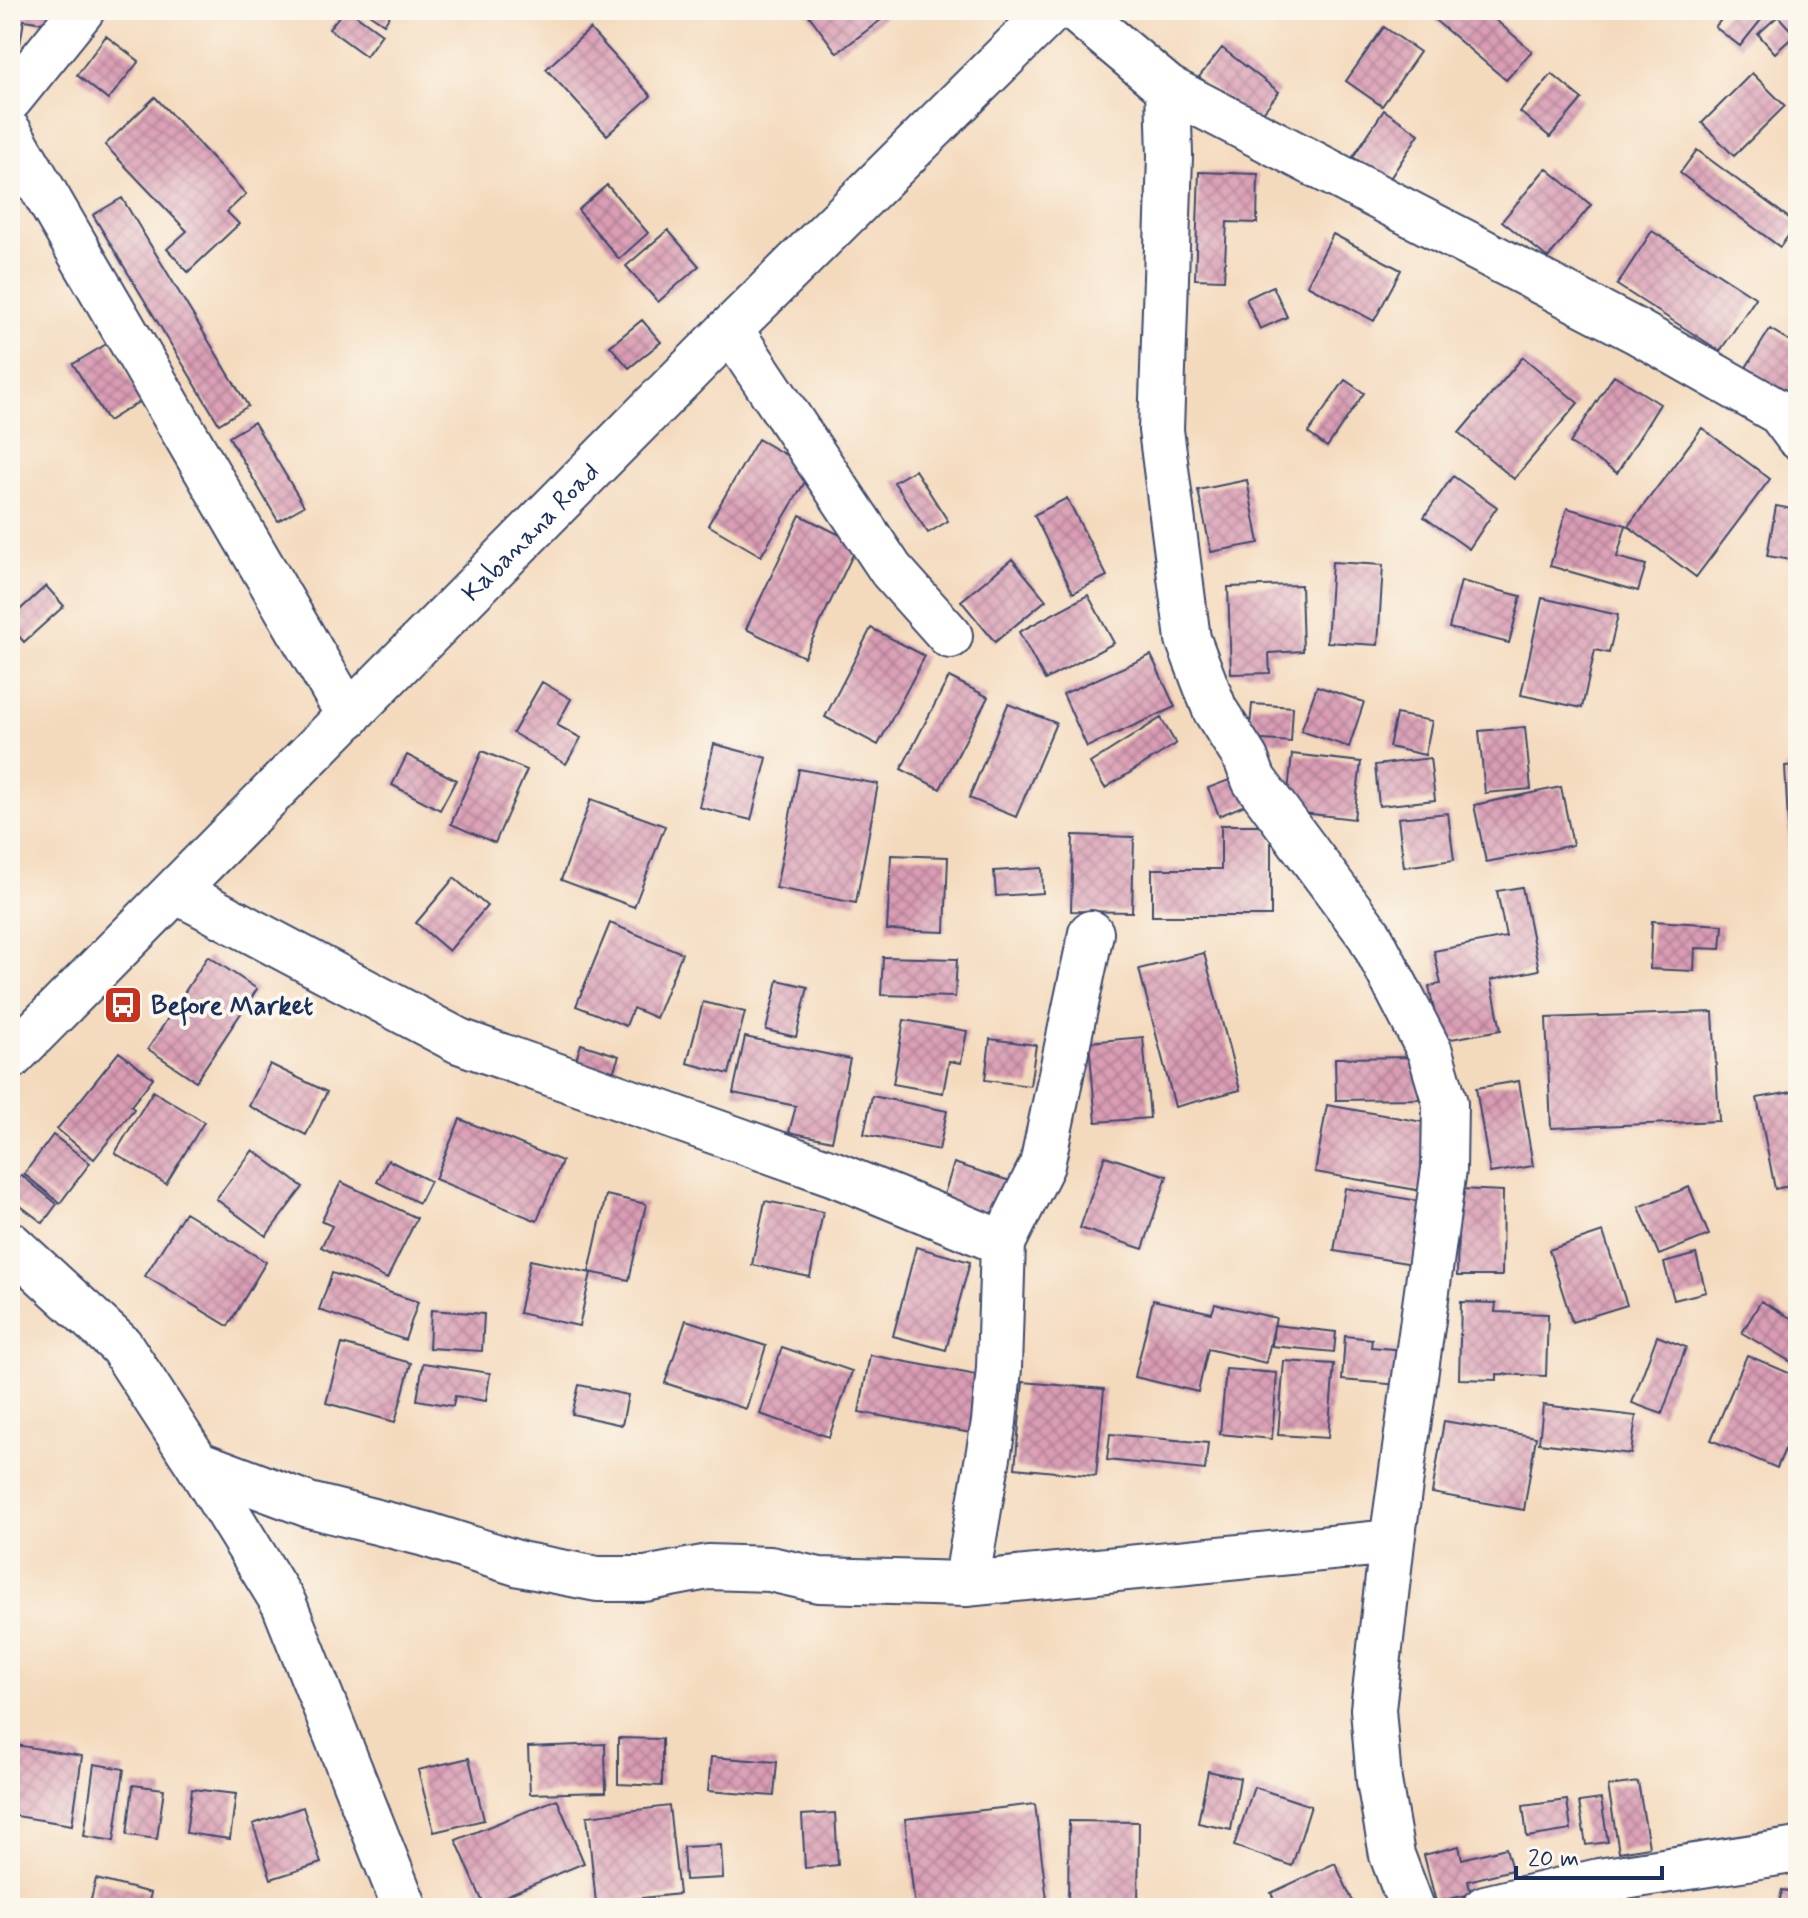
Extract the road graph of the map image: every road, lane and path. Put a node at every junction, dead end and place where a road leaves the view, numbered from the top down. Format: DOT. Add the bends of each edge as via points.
graph roads {
  1 [pos="82,10"];
  2 [pos="1052,10"];
  3 [pos="1075,10"];
  4 [pos="1168,88"];
  5 [pos="10,99"];
  6 [pos="10,133"];
  7 [pos="730,329"];
  8 [pos="1798,437"];
  9 [pos="950,636"];
  10 [pos="349,716"];
  11 [pos="176,891"];
  12 [pos="1091,933"];
  13 [pos="10,1058"];
  14 [pos="1003,1243"];
  15 [pos="10,1244"];
  16 [pos="197,1463"];
  17 [pos="1392,1542"];
  18 [pos="966,1584"];
  19 [pos="1798,1850"];
  20 [pos="405,1908"];
  21 [pos="1412,1908"];
  22 [pos="1485,1908"];
  1 -- 5 [label="street"];
  2 -- 7 [label="street, Kabanana Road"];
  3 -- 4 [label="street"];
  4 -- 8 [label="street" via="1636,331 1780,413"];
  4 -- 17 [label="street" via="1161,430 1188,639 1215,710 1254,780 1370,936 1430,1052 1445,1103 1444,1169"];
  6 -- 10 [label="street"];
  7 -- 9 [label="street" via="891,570"];
  7 -- 10 [label="street, Kabanana Road"];
  10 -- 11 [label="street, Kabanana Road"];
  11 -- 13 [label="street, Kabanana Road"];
  11 -- 14 [label="street" via="459,1041 832,1173"];
  12 -- 14 [label="street" via="1042,1165"];
  14 -- 18 [label="street" via="994,1422"];
  15 -- 16 [label="street" via="121,1346"];
  16 -- 18 [label="street" via="309,1505 520,1564 597,1579 645,1579 708,1567 770,1569 819,1580"];
  16 -- 20 [label="street" via="284,1604"];
  17 -- 18 [label="street"];
  17 -- 21 [label="street" via="1373,1709 1392,1855"];
  19 -- 22 [label="street" via="1599,1881"];
}
